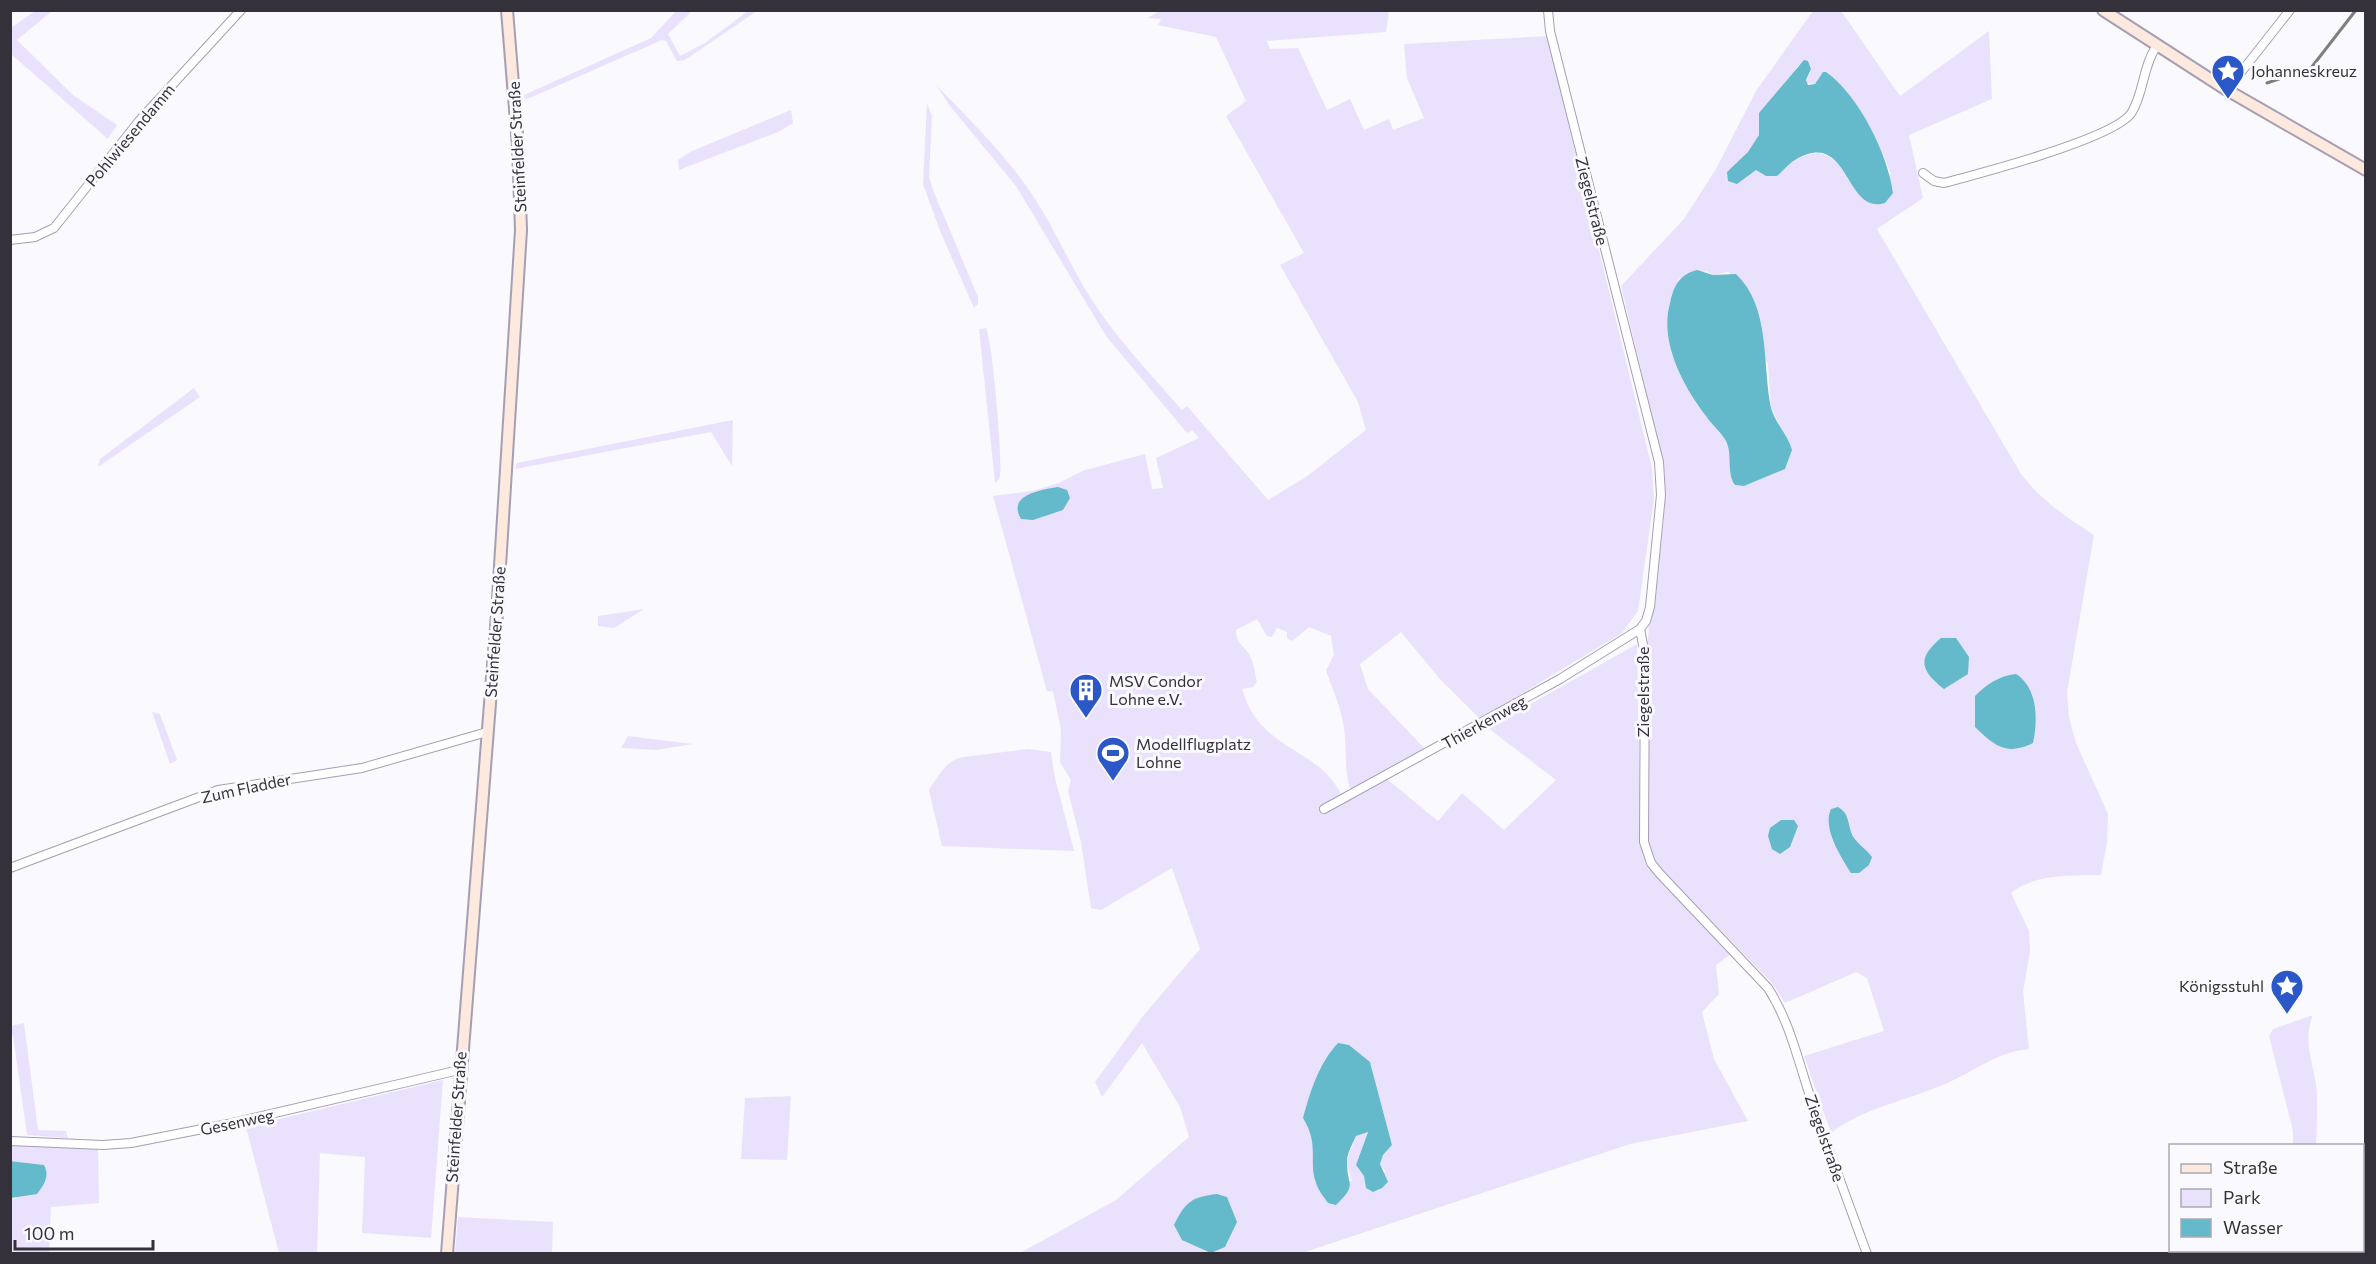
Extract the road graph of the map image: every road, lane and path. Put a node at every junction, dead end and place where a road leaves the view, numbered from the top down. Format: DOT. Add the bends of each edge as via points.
graph roads {
  1 [pos="241,10"];
  2 [pos="507,10"];
  3 [pos="1548,10"];
  4 [pos="2103,10"];
  5 [pos="2290,10"];
  6 [pos="2156,47"];
  7 [pos="2227,90"];
  8 [pos="2366,170"];
  9 [pos="1923,173"];
  10 [pos="10,240"];
  11 [pos="1640,629"];
  12 [pos="488,732"];
  13 [pos="1324,809"];
  14 [pos="10,868"];
  15 [pos="459,1070"];
  16 [pos="10,1141"];
  17 [pos="447,1254"];
  18 [pos="1867,1254"];
  1 -- 10 [label="street, Pohlwiesendamm" via="139,121 54,228 35,237"];
  2 -- 12 [label="main road, Steinfelder Straße" via="519,146 521,230"];
  3 -- 11 [label="street, Ziegelstraße" via="1558,64 1659,462 1660,495 1650,607"];
  4 -- 6 [label="main road"];
  5 -- 7 [label="street"];
  6 -- 7 [label="main road"];
  6 -- 9 [label="street" via="2133,111 2117,125 2077,142 1944,183"];
  7 -- 8 [label="main road"];
  11 -- 13 [label="street, Thierkenweg" via="1560,679"];
  11 -- 18 [label="street, Ziegelstraße" via="1645,655 1644,842 1651,862 1768,988 1778,1004"];
  12 -- 14 [label="street, Zum Fladder" via="362,768 218,790"];
  12 -- 15 [label="main road, Steinfelder Straße"];
  15 -- 16 [label="street, Gesenweg" via="131,1143"];
  15 -- 17 [label="main road, Steinfelder Straße"];
}
